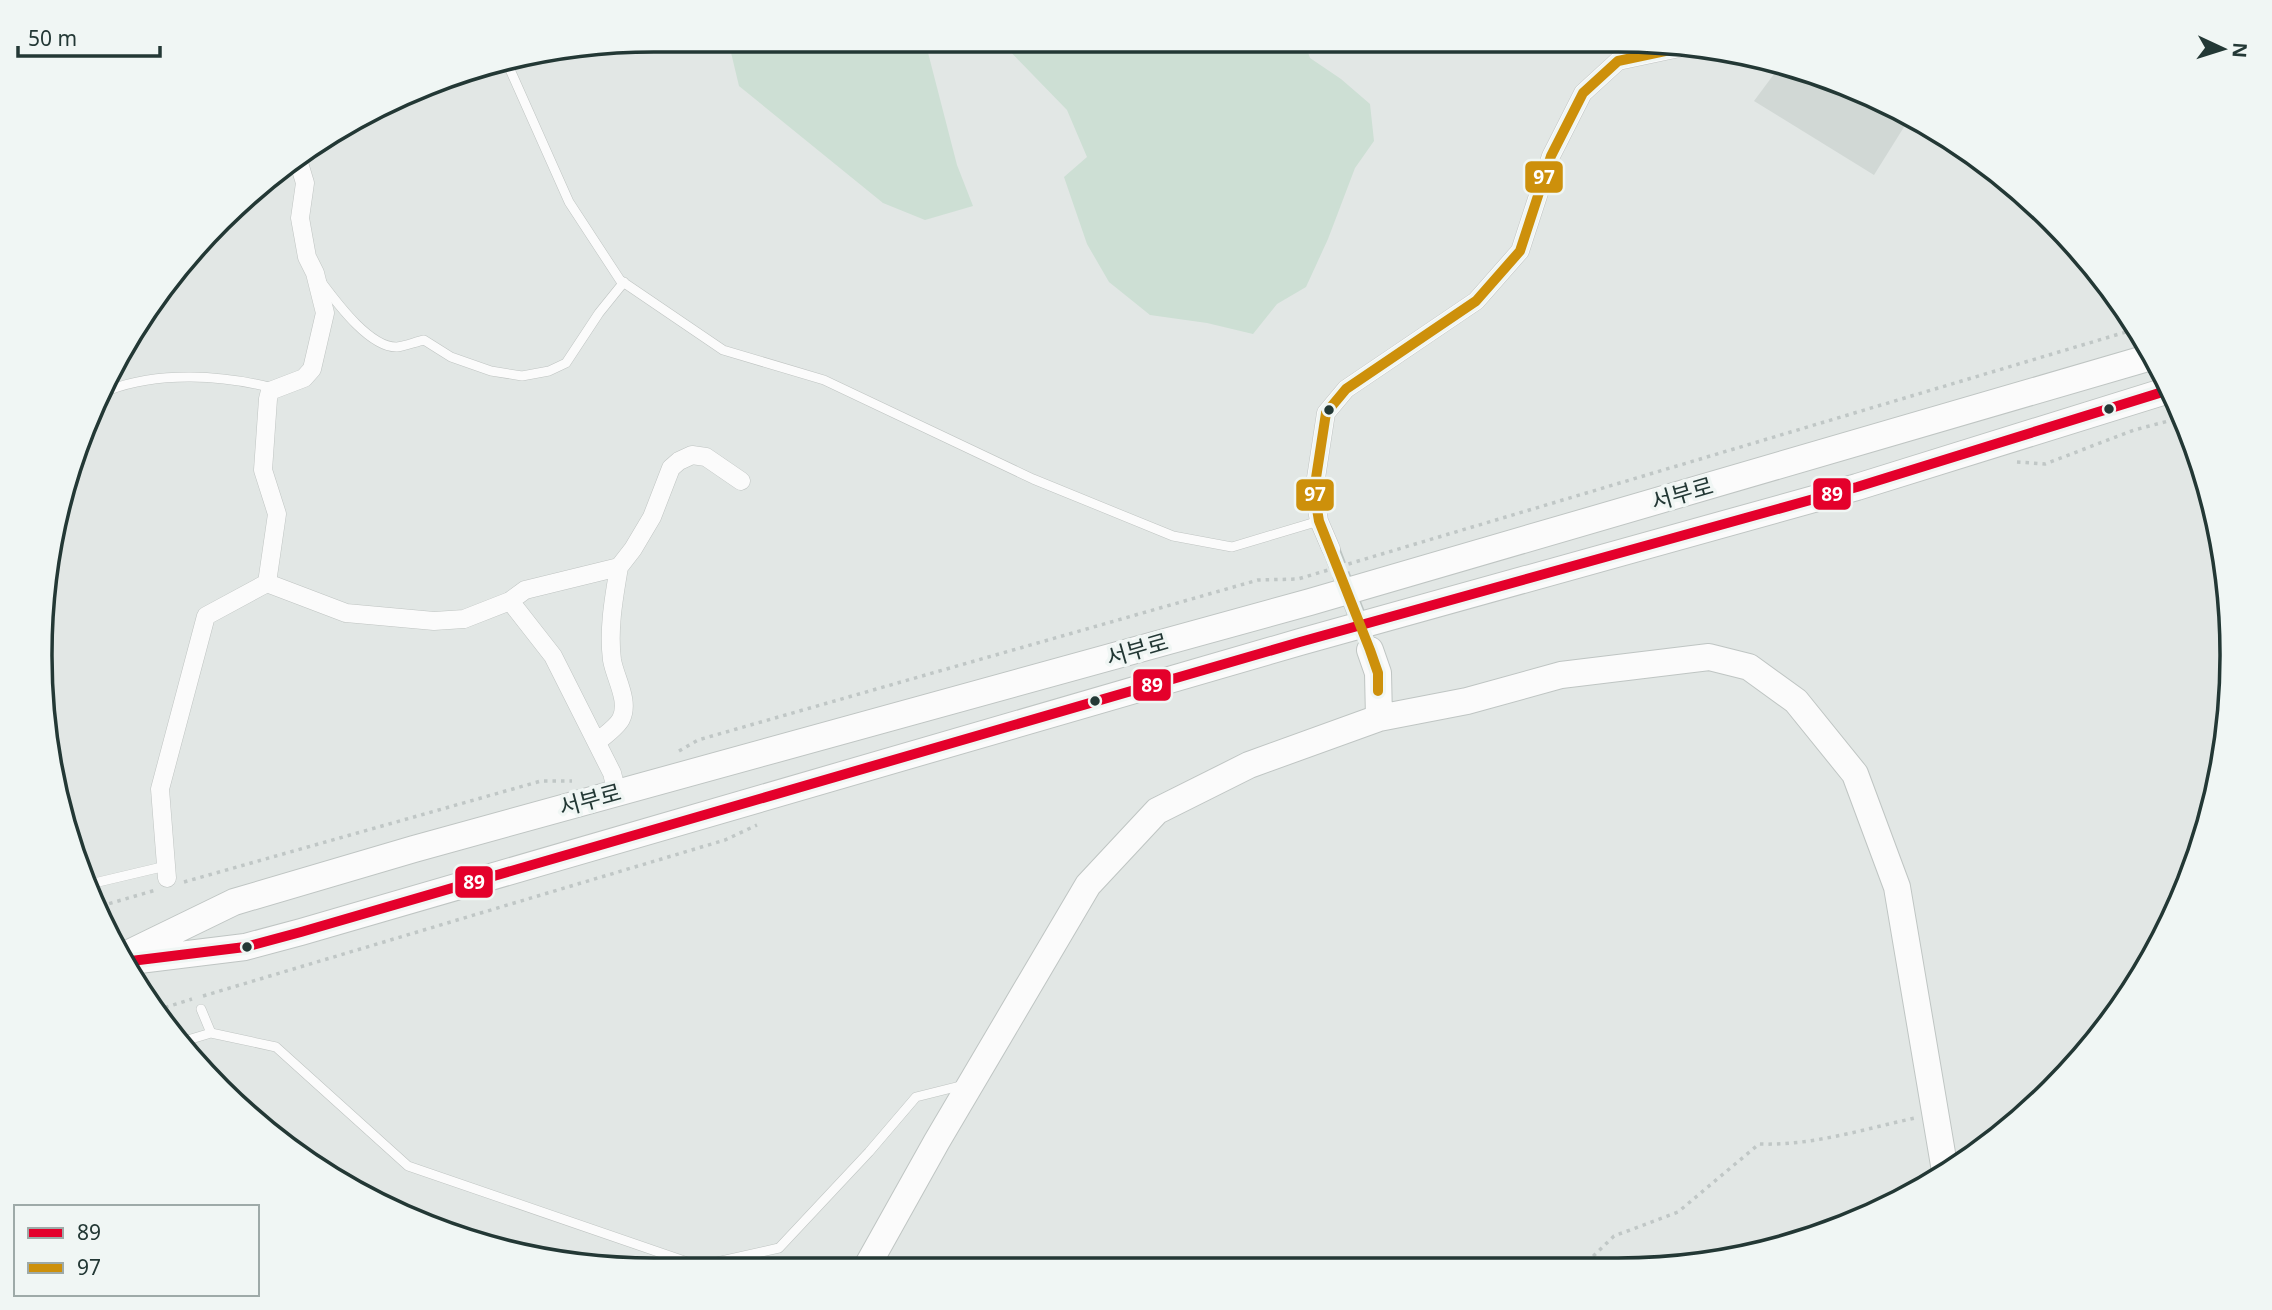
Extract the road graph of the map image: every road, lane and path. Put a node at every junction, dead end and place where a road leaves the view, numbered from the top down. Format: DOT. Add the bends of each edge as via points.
graph roads {
  1 [pos="1652,54"];
  2 [pos="510,70"];
  3 [pos="301,168"];
  4 [pos="315,274"];
  5 [pos="624,282"];
  6 [pos="2125,332"];
  7 [pos="2142,360"];
  8 [pos="116,388"];
  9 [pos="275,388"];
  10 [pos="2159,393"];
  11 [pos="2172,420"];
  12 [pos="2011,462"];
  13 [pos="741,481"];
  14 [pos="1319,521"];
  15 [pos="1331,550"];
  16 [pos="619,567"];
  17 [pos="267,583"];
  18 [pos="510,601"];
  19 [pos="1370,650"];
  20 [pos="1379,718"];
  21 [pos="597,742"];
  22 [pos="678,752"];
  23 [pos="579,782"];
  24 [pos="617,793"];
  25 [pos="765,820"];
  26 [pos="171,878"];
  27 [pos="97,883"];
  28 [pos="107,904"];
  29 [pos="131,952"];
  30 [pos="136,960"];
  31 [pos="166,1007"];
  32 [pos="201,1009"];
  33 [pos="211,1033"];
  34 [pos="191,1039"];
  35 [pos="974,1083"];
  36 [pos="1935,1114"];
  37 [pos="1943,1161"];
  38 [pos="674,1258"];
  39 [pos="737,1258"];
  40 [pos="872,1258"];
  41 [pos="1591,1258"];
  1 -- 14 [label="street" via="1618,61 1583,93 1551,156 1520,251 1476,301 1346,389 1326,413 1314,491"];
  2 -- 5 [label="lane" via="569,202"];
  3 -- 4 [label="street" via="305,183 300,218"];
  4 -- 5 [label="lane" via="371,338 394,347 424,340 451,357 491,372 522,376 566,363"];
  4 -- 9 [label="street" via="326,313 312,369 304,378"];
  5 -- 14 [label="lane" via="723,350 824,380 1033,479 1173,536 1232,547"];
  6 -- 22 [label="path" via="1298,579 1258,580 698,740"];
  7 -- 24 [label="main road, 서부로" via="1310,602"];
  8 -- 9 [label="lane" via="180,377 238,380"];
  9 -- 17 [label="street" via="268,400 263,470 277,514"];
  10 -- 30 [label="main road, 서부로" via="1857,486 1300,642 301,932 245,947"];
  11 -- 12 [label="path" via="2045,464"];
  13 -- 16 [label="street" via="706,457 692,455 679,461 671,468 652,517"];
  14 -- 15 [label="street"];
  16 -- 18 [label="street" via="525,590"];
  16 -- 21 [label="street" via="612,609 612,661 623,709 621,720"];
  17 -- 18 [label="street" via="346,613 434,621 464,619"];
  17 -- 26 [label="street" via="205,617 160,789"];
  18 -- 21 [label="street" via="553,656"];
  19 -- 20 [label="main road" via="1378,673"];
  20 -- 35 [label="main road" via="1249,765 1157,811 1088,885"];
  20 -- 36 [label="main road" via="1467,701 1561,675 1709,657 1749,667 1796,701 1855,774 1897,887"];
  21 -- 24 [label="street"];
  23 -- 26 [label="path" via="541,780"];
  24 -- 29 [label="main road, 서부로" via="234,902"];
  25 -- 31 [label="path" via="725,840"];
  26 -- 27 [label="lane"];
  26 -- 28 [label="path"];
  32 -- 33 [label="lane"];
  33 -- 34 [label="lane"];
  33 -- 38 [label="lane" via="276,1048 408,1166"];
  35 -- 39 [label="lane" via="916,1097 779,1248"];
  35 -- 40 [label="main road"];
  36 -- 37 [label="main road"];
  36 -- 41 [label="path" via="1785,1145 1759,1144 1678,1212 1614,1236"];
}
